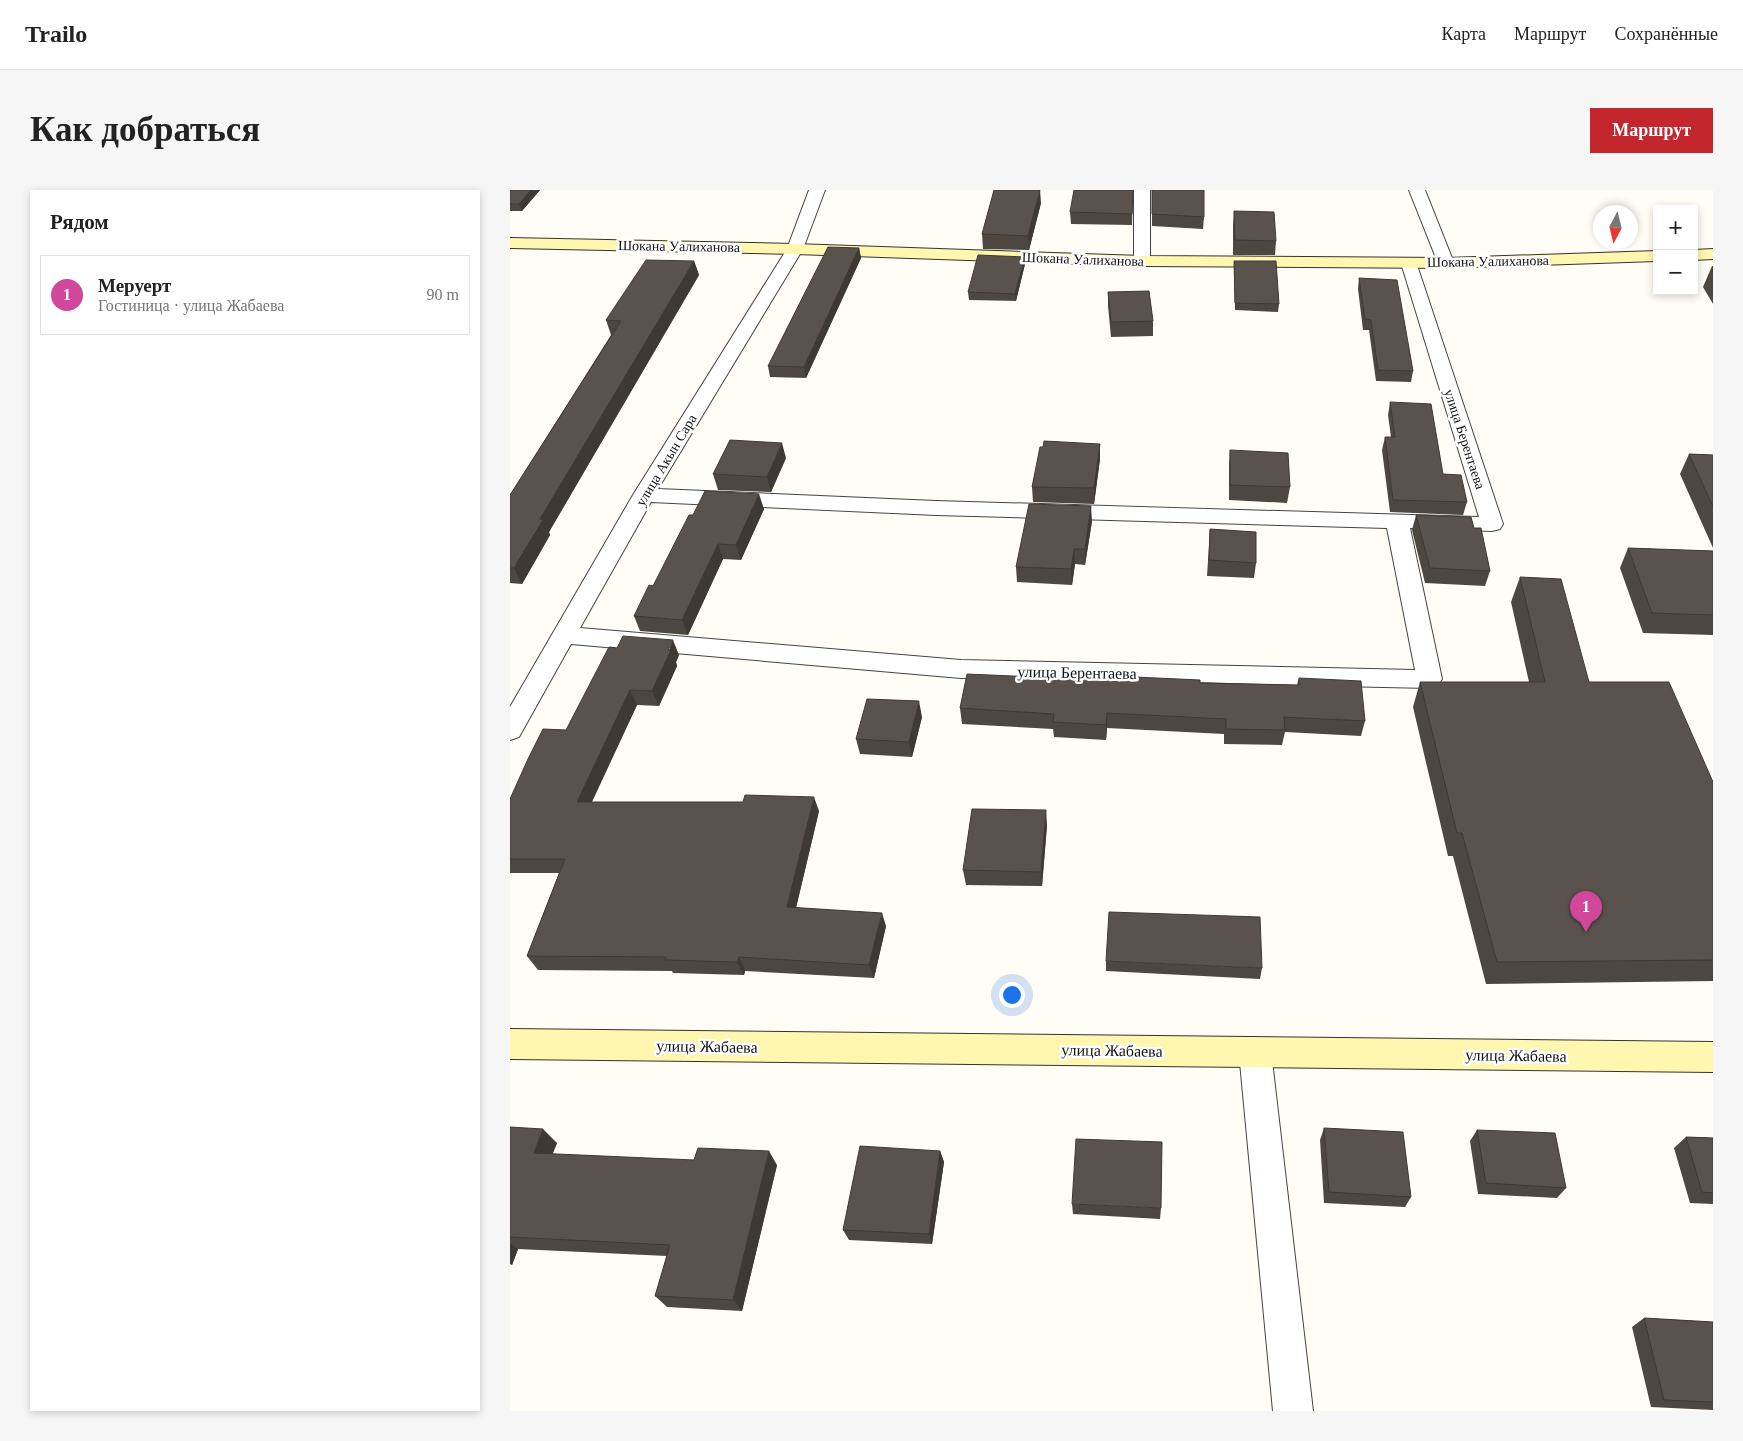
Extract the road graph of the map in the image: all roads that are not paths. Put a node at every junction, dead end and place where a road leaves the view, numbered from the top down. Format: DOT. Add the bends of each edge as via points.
graph roads {
  1 [pos="817,190"];
  2 [pos="1142,190"];
  3 [pos="1417,190"];
  4 [pos="510,243"];
  5 [pos="795,249"];
  6 [pos="1713,254"];
  7 [pos="1698,255"];
  8 [pos="1653,256"];
  9 [pos="1142,261"];
  10 [pos="1409,263"];
  11 [pos="1446,263"];
  12 [pos="644,495"];
  13 [pos="1397,521"];
  14 [pos="564,635"];
  15 [pos="510,730"];
  16 [pos="510,1044"];
  17 [pos="1254,1052"];
  18 [pos="1713,1057"];
  19 [pos="1293,1411"];
  1 -- 5 [label="street, улица Акын Сара"];
  2 -- 9 [label="street"];
  3 -- 11 [label="street"];
  4 -- 5 [label="street, Шокана Уалиханова"];
  5 -- 9 [label="street, Шокана Уалиханова"];
  5 -- 12 [label="street, улица Акын Сара"];
  6 -- 7 [label="street"];
  8 -- 11 [label="street, Шокана Уалиханова"];
  9 -- 10 [label="street, Шокана Уалиханова"];
  10 -- 11 [label="street, Шокана Уалиханова"];
  10 -- 13 [label="street, улица Берентаева" via="1492,524"];
  12 -- 13 [label="street, улица Берентаева" via="946,508"];
  12 -- 14 [label="street, улица Акын Сара"];
  13 -- 14 [label="street, улица Берентаева" via="1429,679 961,670"];
  14 -- 15 [label="street, улица Акын Сара"];
  16 -- 17 [label="street, улица Жабаева"];
  17 -- 18 [label="street, улица Жабаева"];
  17 -- 19 [label="street"];
}
